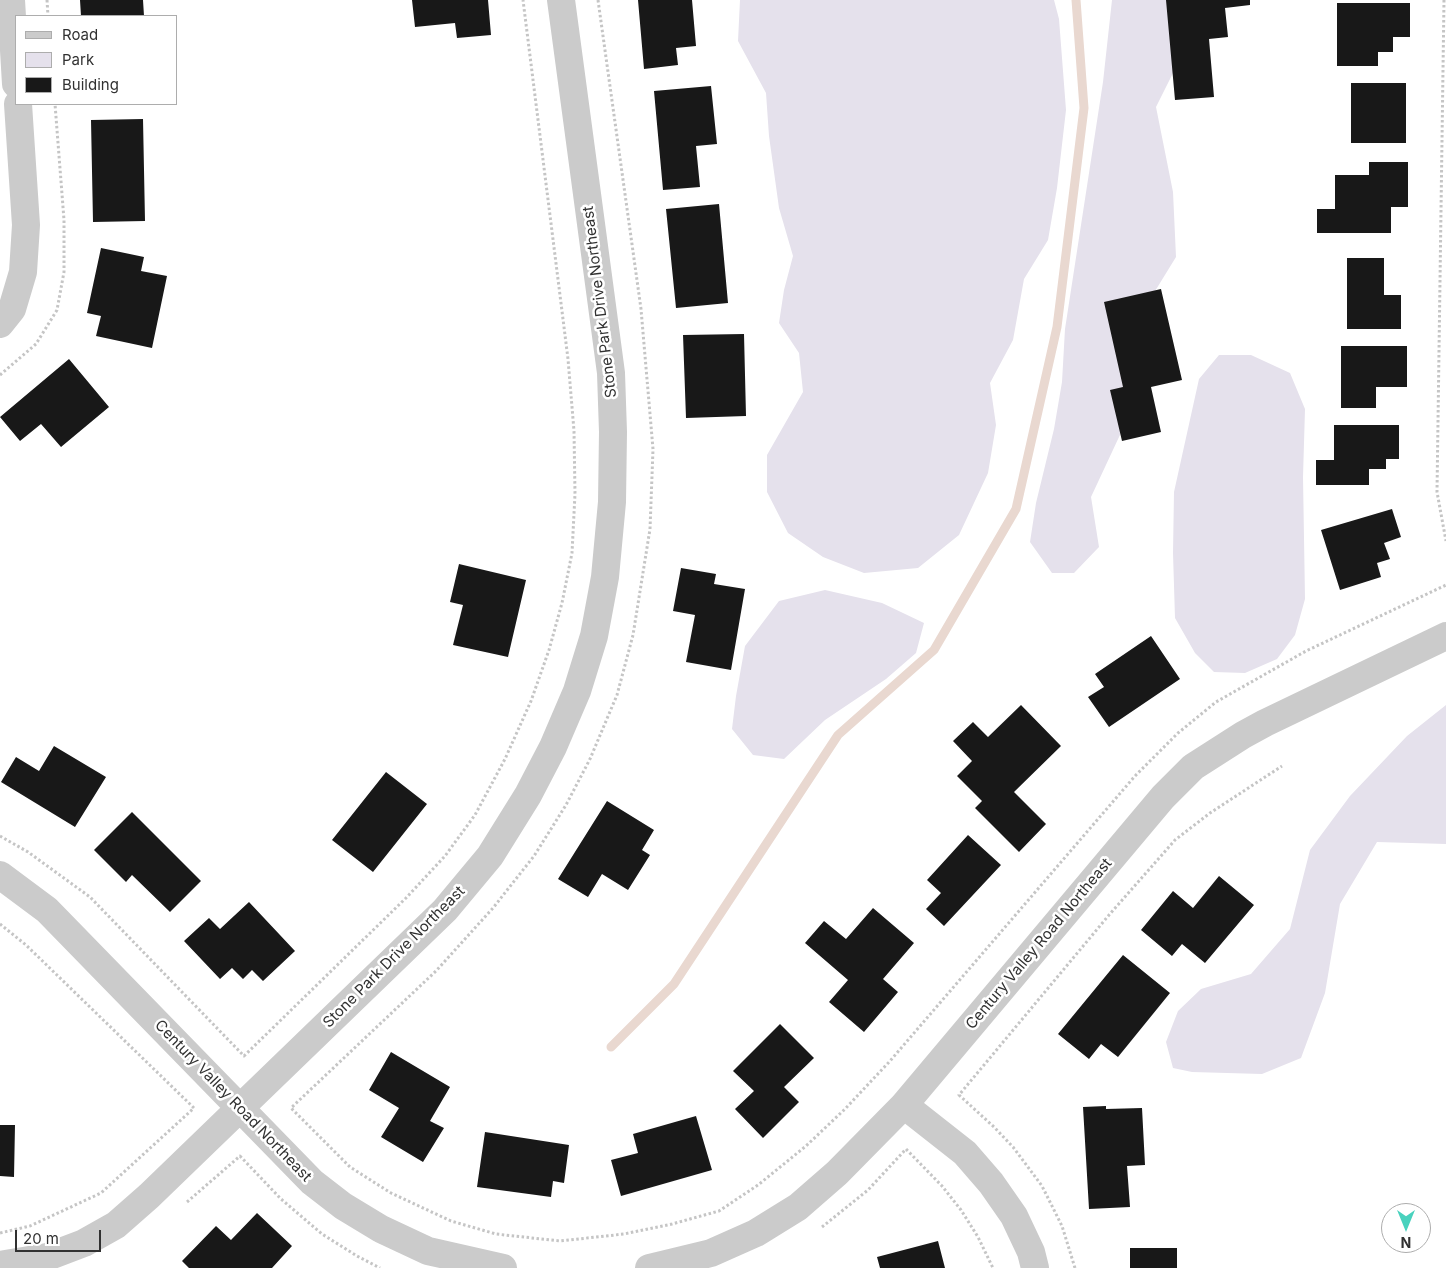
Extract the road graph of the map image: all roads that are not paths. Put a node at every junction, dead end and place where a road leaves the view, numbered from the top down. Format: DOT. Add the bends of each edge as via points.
graph roads {
  1 [pos="11,0"];
  2 [pos="560,0"];
  3 [pos="15,67"];
  4 [pos="18,105"];
  5 [pos="0,324"];
  6 [pos="1446,636"];
  7 [pos="0,875"];
  8 [pos="904,1105"];
  9 [pos="240,1108"];
  10 [pos="0,1265"];
  11 [pos="503,1268"];
  12 [pos="649,1268"];
  13 [pos="1035,1268"];
  1 -- 3 [label="street"];
  2 -- 9 [label="street, Stone Park Drive Northeast" via="611,372 612,502 605,577 594,636 577,691 553,746 528,795 490,856 445,910"];
  4 -- 5 [label="street" via="26,225 23,272 12,309"];
  6 -- 8 [label="street, Century Valley Road Northeast" via="1258,727 1193,767 1163,797"];
  7 -- 9 [label="street, Century Valley Road Northeast" via="48,910"];
  8 -- 12 [label="street, Century Valley Road Northeast" via="837,1173 798,1207 756,1233 711,1253"];
  8 -- 13 [label="street" via="965,1153 991,1183 1014,1216"];
  9 -- 10 [label="street, Stone Park Drive Northeast" via="116,1225 84,1243 48,1257"];
  9 -- 11 [label="street, Century Valley Road Northeast" via="312,1182 366,1220 428,1251"];
}
